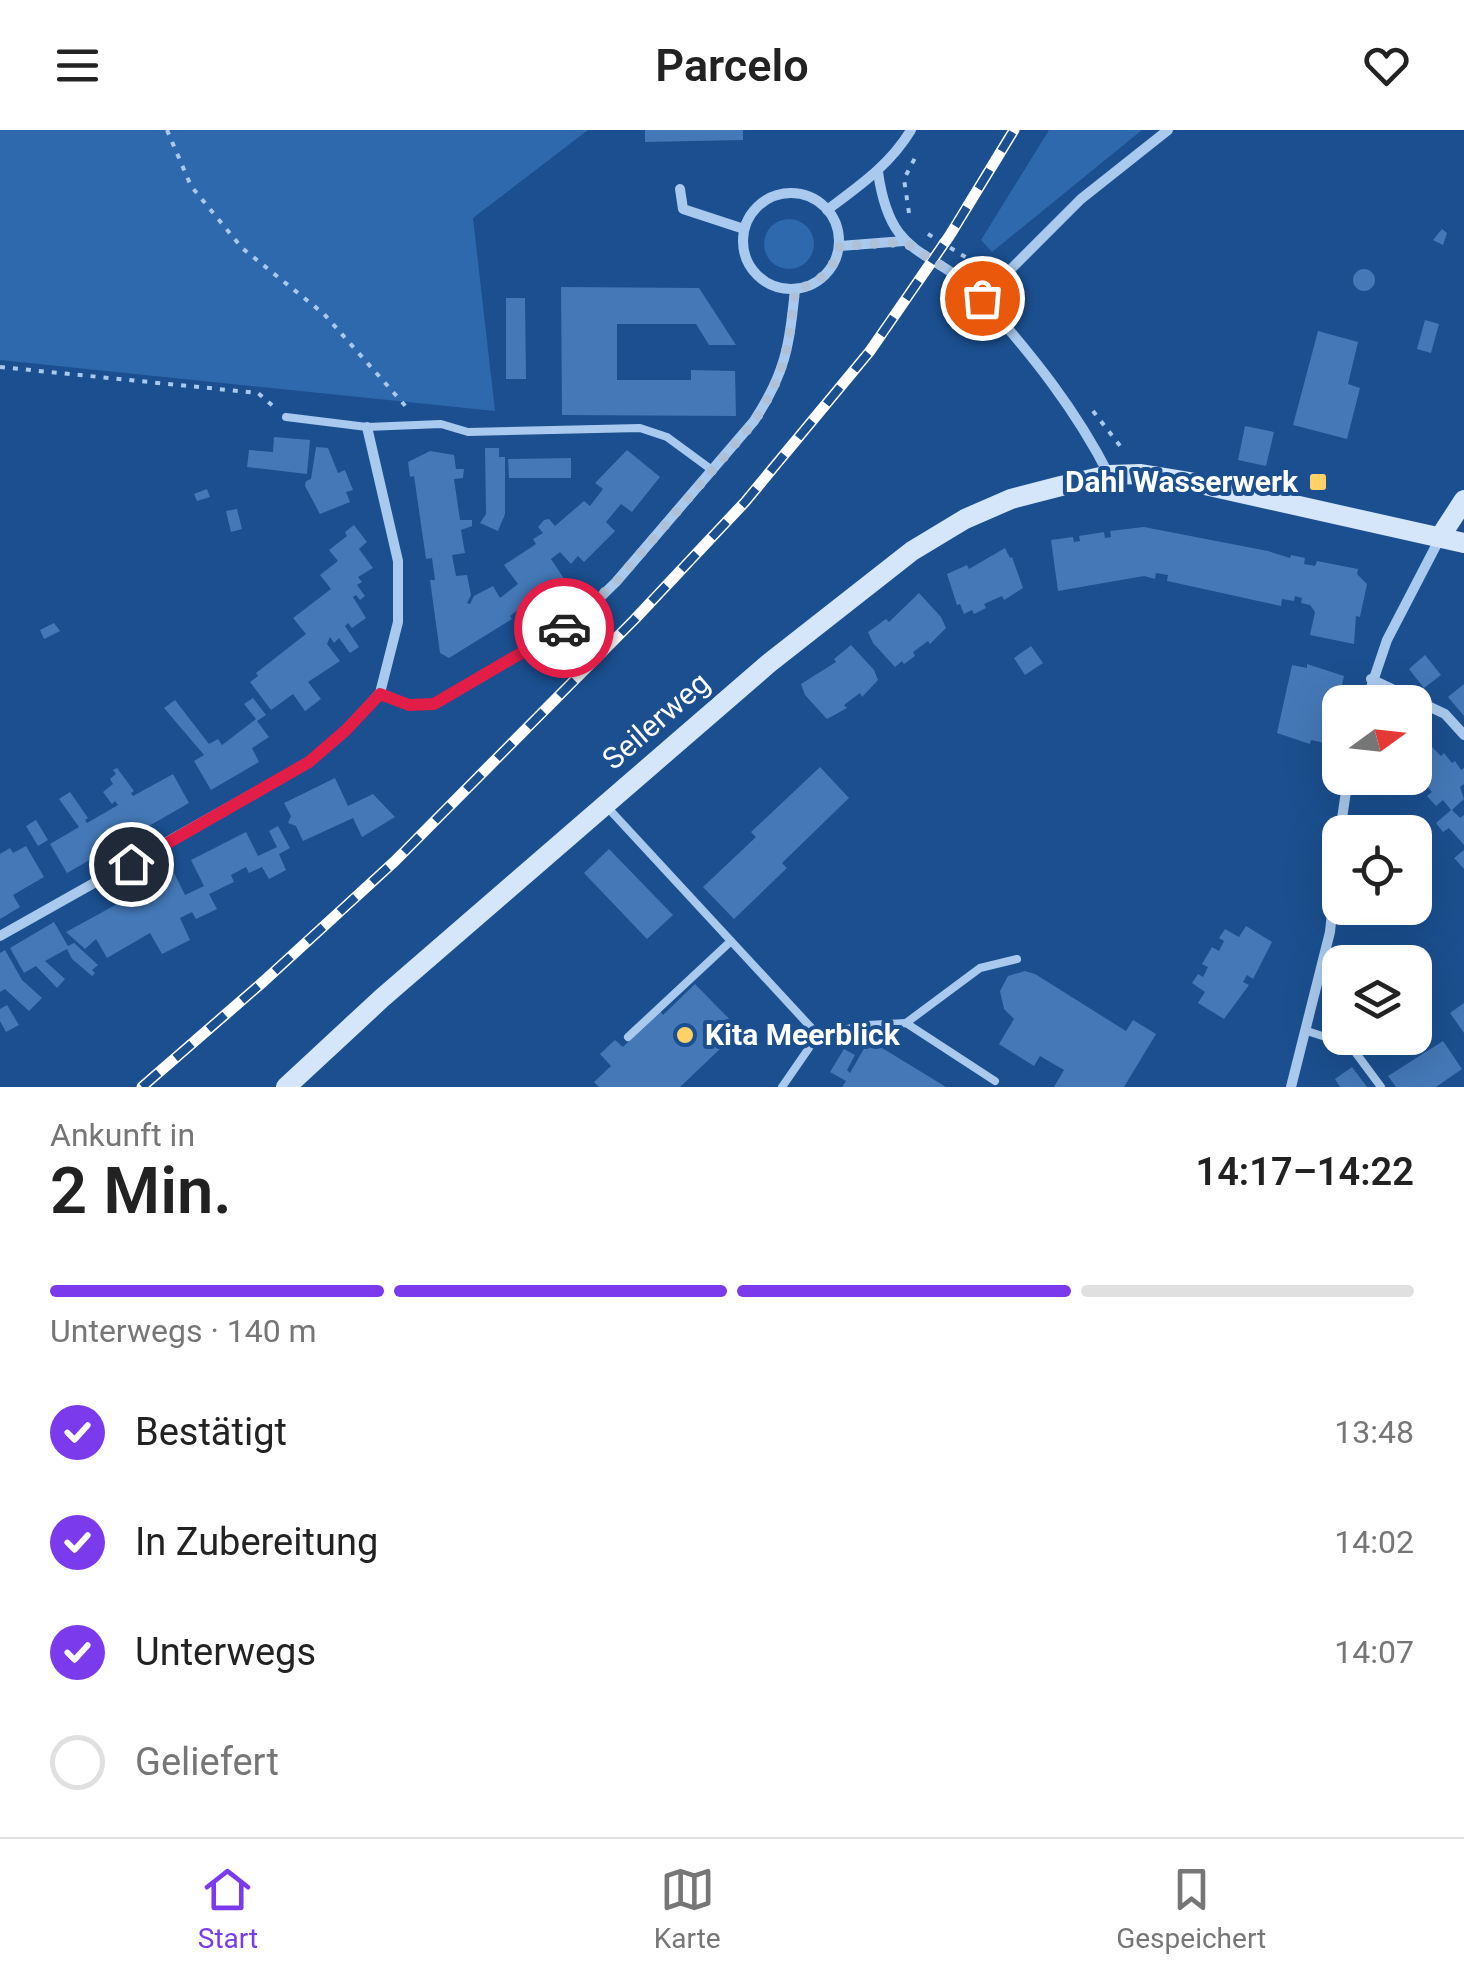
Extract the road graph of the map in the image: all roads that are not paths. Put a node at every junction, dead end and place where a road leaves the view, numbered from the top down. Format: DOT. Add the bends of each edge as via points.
graph roads {
  1 [pos="911,130"];
  2 [pos="1168,130"];
  3 [pos="878,172"];
  4 [pos="680,190"];
  5 [pos="827,210"];
  6 [pos="744,229"];
  7 [pos="904,242"];
  8 [pos="840,246"];
  9 [pos="795,290"];
  10 [pos="982,298"];
  11 [pos="286,417"];
  12 [pos="367,426"];
  13 [pos="712,470"];
  14 [pos="1109,476"];
  15 [pos="1464,500"];
  16 [pos="1440,537"];
  17 [pos="1464,544"];
  18 [pos="1371,680"];
  19 [pos="1370,685"];
  20 [pos="380,694"];
  21 [pos="1464,735"];
  22 [pos="605,804"];
  23 [pos="1331,925"];
  24 [pos="0,936"];
  25 [pos="731,941"];
  26 [pos="1017,959"];
  27 [pos="906,1022"];
  28 [pos="1307,1031"];
  29 [pos="818,1035"];
  30 [pos="628,1037"];
  31 [pos="995,1081"];
  32 [pos="286,1087"];
  33 [pos="782,1087"];
  34 [pos="1291,1087"];
  35 [pos="1381,1087"];
  1 -- 3 [label="street"];
  2 -- 10 [label="street" via="1081,199"];
  3 -- 5 [label="street"];
  3 -- 7 [label="street" via="882,202"];
  4 -- 6 [label="street" via="683,208"];
  5 -- 6 [label="street" via="809,196 781,194 752,213"];
  5 -- 8 [label="street"];
  6 -- 9 [label="street" via="746,260 760,279"];
  7 -- 8 [label="street"];
  7 -- 10 [label="street"];
  8 -- 9 [label="street" via="830,270"];
  9 -- 13 [label="street" via="788,356 770,398"];
  10 -- 14 [label="street" via="1052,379"];
  11 -- 12 [label="lane"];
  12 -- 13 [label="lane" via="440,424 468,432 640,428 668,438"];
  12 -- 20 [label="street" via="398,561 398,622"];
  13 -- 20 [label="street" via="576,621 434,704 409,705"];
  14 -- 16 [label="street, Seilerweg" via="1196,483"];
  14 -- 22 [label="street, Seilerweg" via="1011,499 912,551"];
  15 -- 16 [label="street"];
  16 -- 17 [label="street, Seilerweg"];
  16 -- 18 [label="street"];
  18 -- 19 [label="street"];
  18 -- 21 [label="street" via="1444,714"];
  20 -- 24 [label="street" via="309,762"];
  22 -- 25 [label="lane"];
  22 -- 32 [label="street, Seilerweg"];
  23 -- 28 [label="street"];
  25 -- 29 [label="lane"];
  25 -- 30 [label="lane"];
  26 -- 27 [label="lane" via="980,968"];
  27 -- 29 [label="lane"];
  27 -- 31 [label="lane"];
  28 -- 34 [label="street"];
  28 -- 35 [label="lane" via="1350,1045"];
  29 -- 33 [label="lane"];
}
